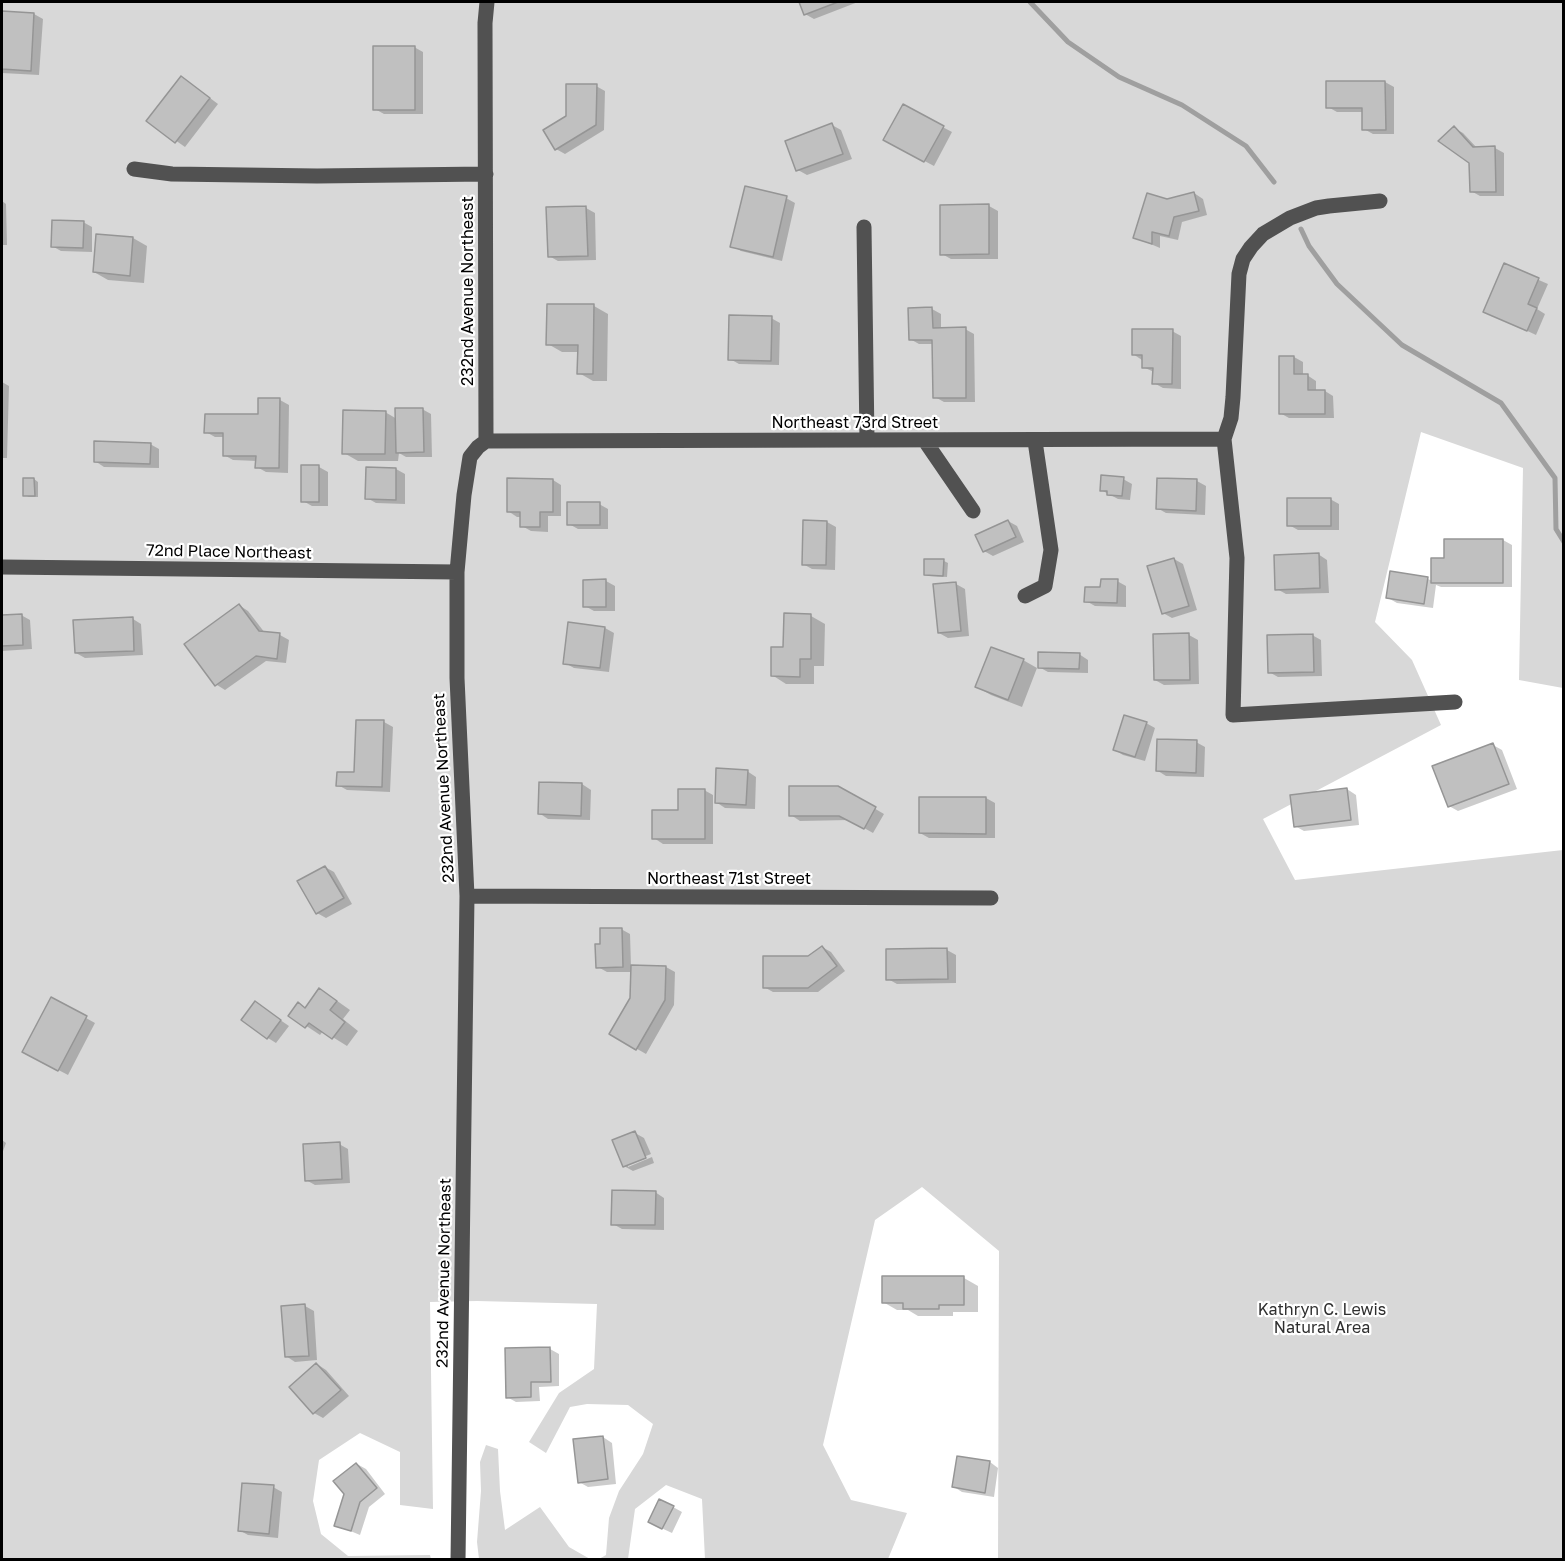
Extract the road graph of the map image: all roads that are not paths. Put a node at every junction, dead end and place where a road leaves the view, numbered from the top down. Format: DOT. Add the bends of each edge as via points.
graph roads {
  1 [pos="487,2"];
  2 [pos="134,169"];
  3 [pos="486,174"];
  4 [pos="1380,201"];
  5 [pos="864,227"];
  6 [pos="1224,439"];
  7 [pos="867,440"];
  8 [pos="486,441"];
  9 [pos="925,441"];
  10 [pos="1035,441"];
  11 [pos="973,511"];
  12 [pos="2,567"];
  13 [pos="457,572"];
  14 [pos="1025,596"];
  15 [pos="1455,702"];
  16 [pos="467,896"];
  17 [pos="991,898"];
  18 [pos="458,1560"];
  1 -- 3 [label="street, 232nd Avenue Northeast"];
  2 -- 3 [label="street" via="172,174 306,176"];
  3 -- 8 [label="street, 232nd Avenue Northeast"];
  4 -- 6 [label="street" via="1316,208 1290,218 1263,234 1243,259 1231,418"];
  5 -- 7 [label="street"];
  6 -- 10 [label="street, Northeast 73rd Street"];
  6 -- 15 [label="street" via="1237,558 1233,708"];
  7 -- 8 [label="street, Northeast 73rd Street"];
  7 -- 9 [label="street, Northeast 73rd Street"];
  8 -- 13 [label="street, 232nd Avenue Northeast" via="470,457"];
  9 -- 10 [label="street, Northeast 73rd Street"];
  9 -- 11 [label="street"];
  10 -- 14 [label="street" via="1051,550 1045,586"];
  12 -- 13 [label="street, 72nd Place Northeast"];
  13 -- 16 [label="street, 232nd Avenue Northeast" via="457,678"];
  16 -- 17 [label="street, Northeast 71st Street"];
  16 -- 18 [label="street, 232nd Avenue Northeast"];
}
